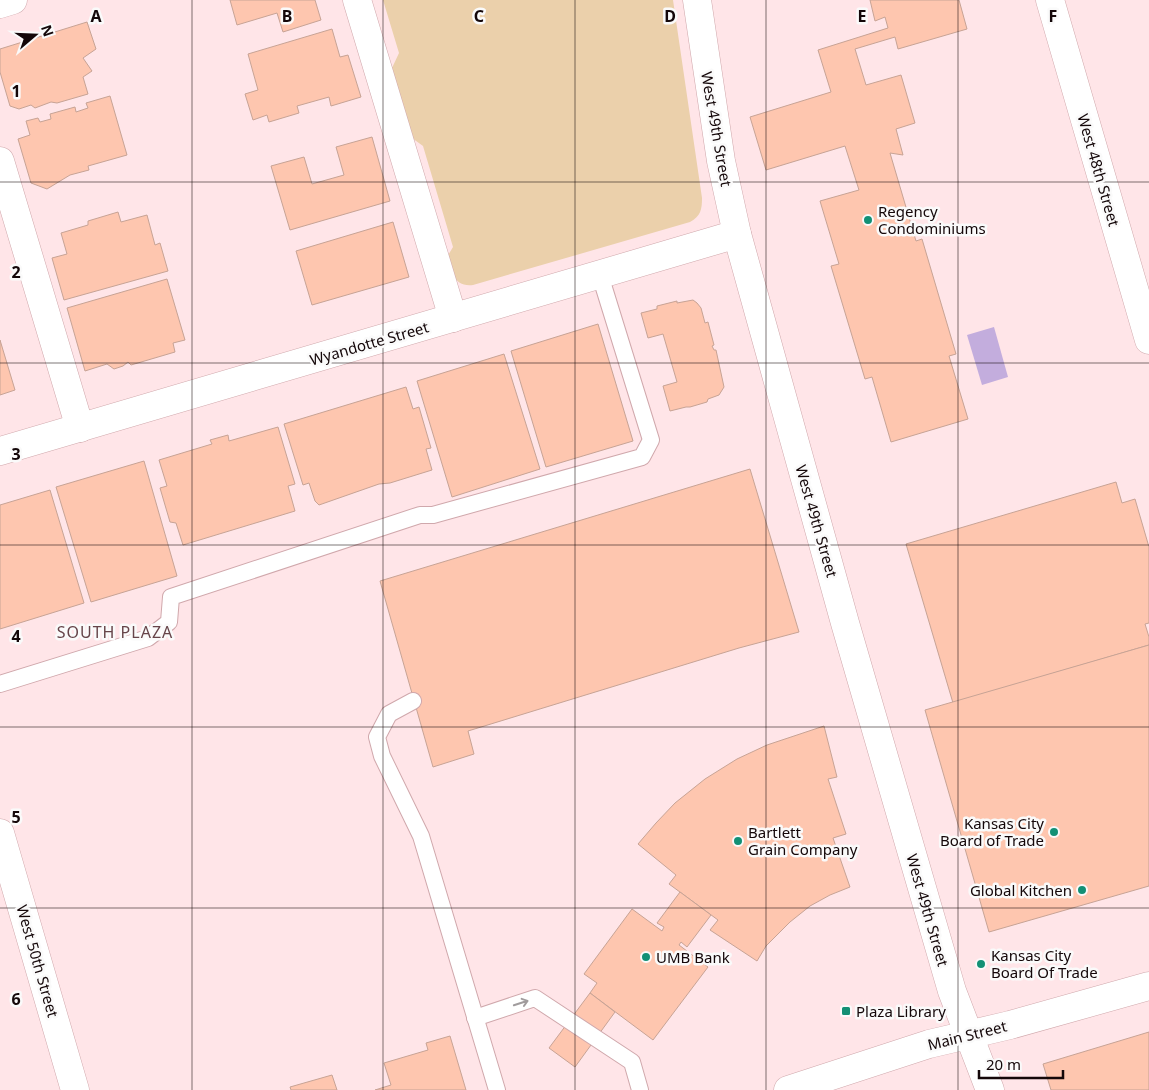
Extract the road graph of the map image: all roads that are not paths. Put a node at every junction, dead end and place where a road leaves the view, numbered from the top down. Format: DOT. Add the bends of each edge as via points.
graph roads {
  1 [pos="12,0"];
  2 [pos="357,0"];
  3 [pos="697,0"];
  4 [pos="1050,0"];
  5 [pos="0,4"];
  6 [pos="0,161"];
  7 [pos="737,234"];
  8 [pos="600,274"];
  9 [pos="453,318"];
  10 [pos="1149,340"];
  11 [pos="80,428"];
  12 [pos="0,451"];
  13 [pos="0,684"];
  14 [pos="413,701"];
  15 [pos="0,833"];
  16 [pos="8,889"];
  17 [pos="1149,986"];
  18 [pos="475,1018"];
  19 [pos="969,1034"];
  20 [pos="75,1090"];
  21 [pos="497,1090"];
  22 [pos="640,1090"];
  23 [pos="788,1090"];
  24 [pos="990,1090"];
  1 -- 5 [label="street"];
  2 -- 9 [label="street"];
  3 -- 7 [label="street, West 49th Street" via="721,161"];
  4 -- 10 [label="street, West 48th Street"];
  6 -- 11 [label="street"];
  7 -- 8 [label="street, Wyandotte Street"];
  7 -- 19 [label="street, West 49th Street" via="845,623 952,991"];
  8 -- 9 [label="street, Wyandotte Street"];
  8 -- 13 [label="lane" via="651,440 642,457 433,515 420,514 171,597 169,622 148,638"];
  9 -- 11 [label="street, Wyandotte Street"];
  11 -- 12 [label="street, Wyandotte Street"];
  14 -- 18 [label="lane" via="389,714 377,737 382,756 421,836"];
  15 -- 16 [label="street, West 50th Street"];
  16 -- 20 [label="street, West 50th Street"];
  17 -- 19 [label="street, Main Street"];
  18 -- 21 [label="lane"];
  18 -- 22 [label="lane, one-way" via="535,998 632,1062"];
  19 -- 23 [label="street, Main Street"];
  19 -- 24 [label="street, West 49th Street"];
}
